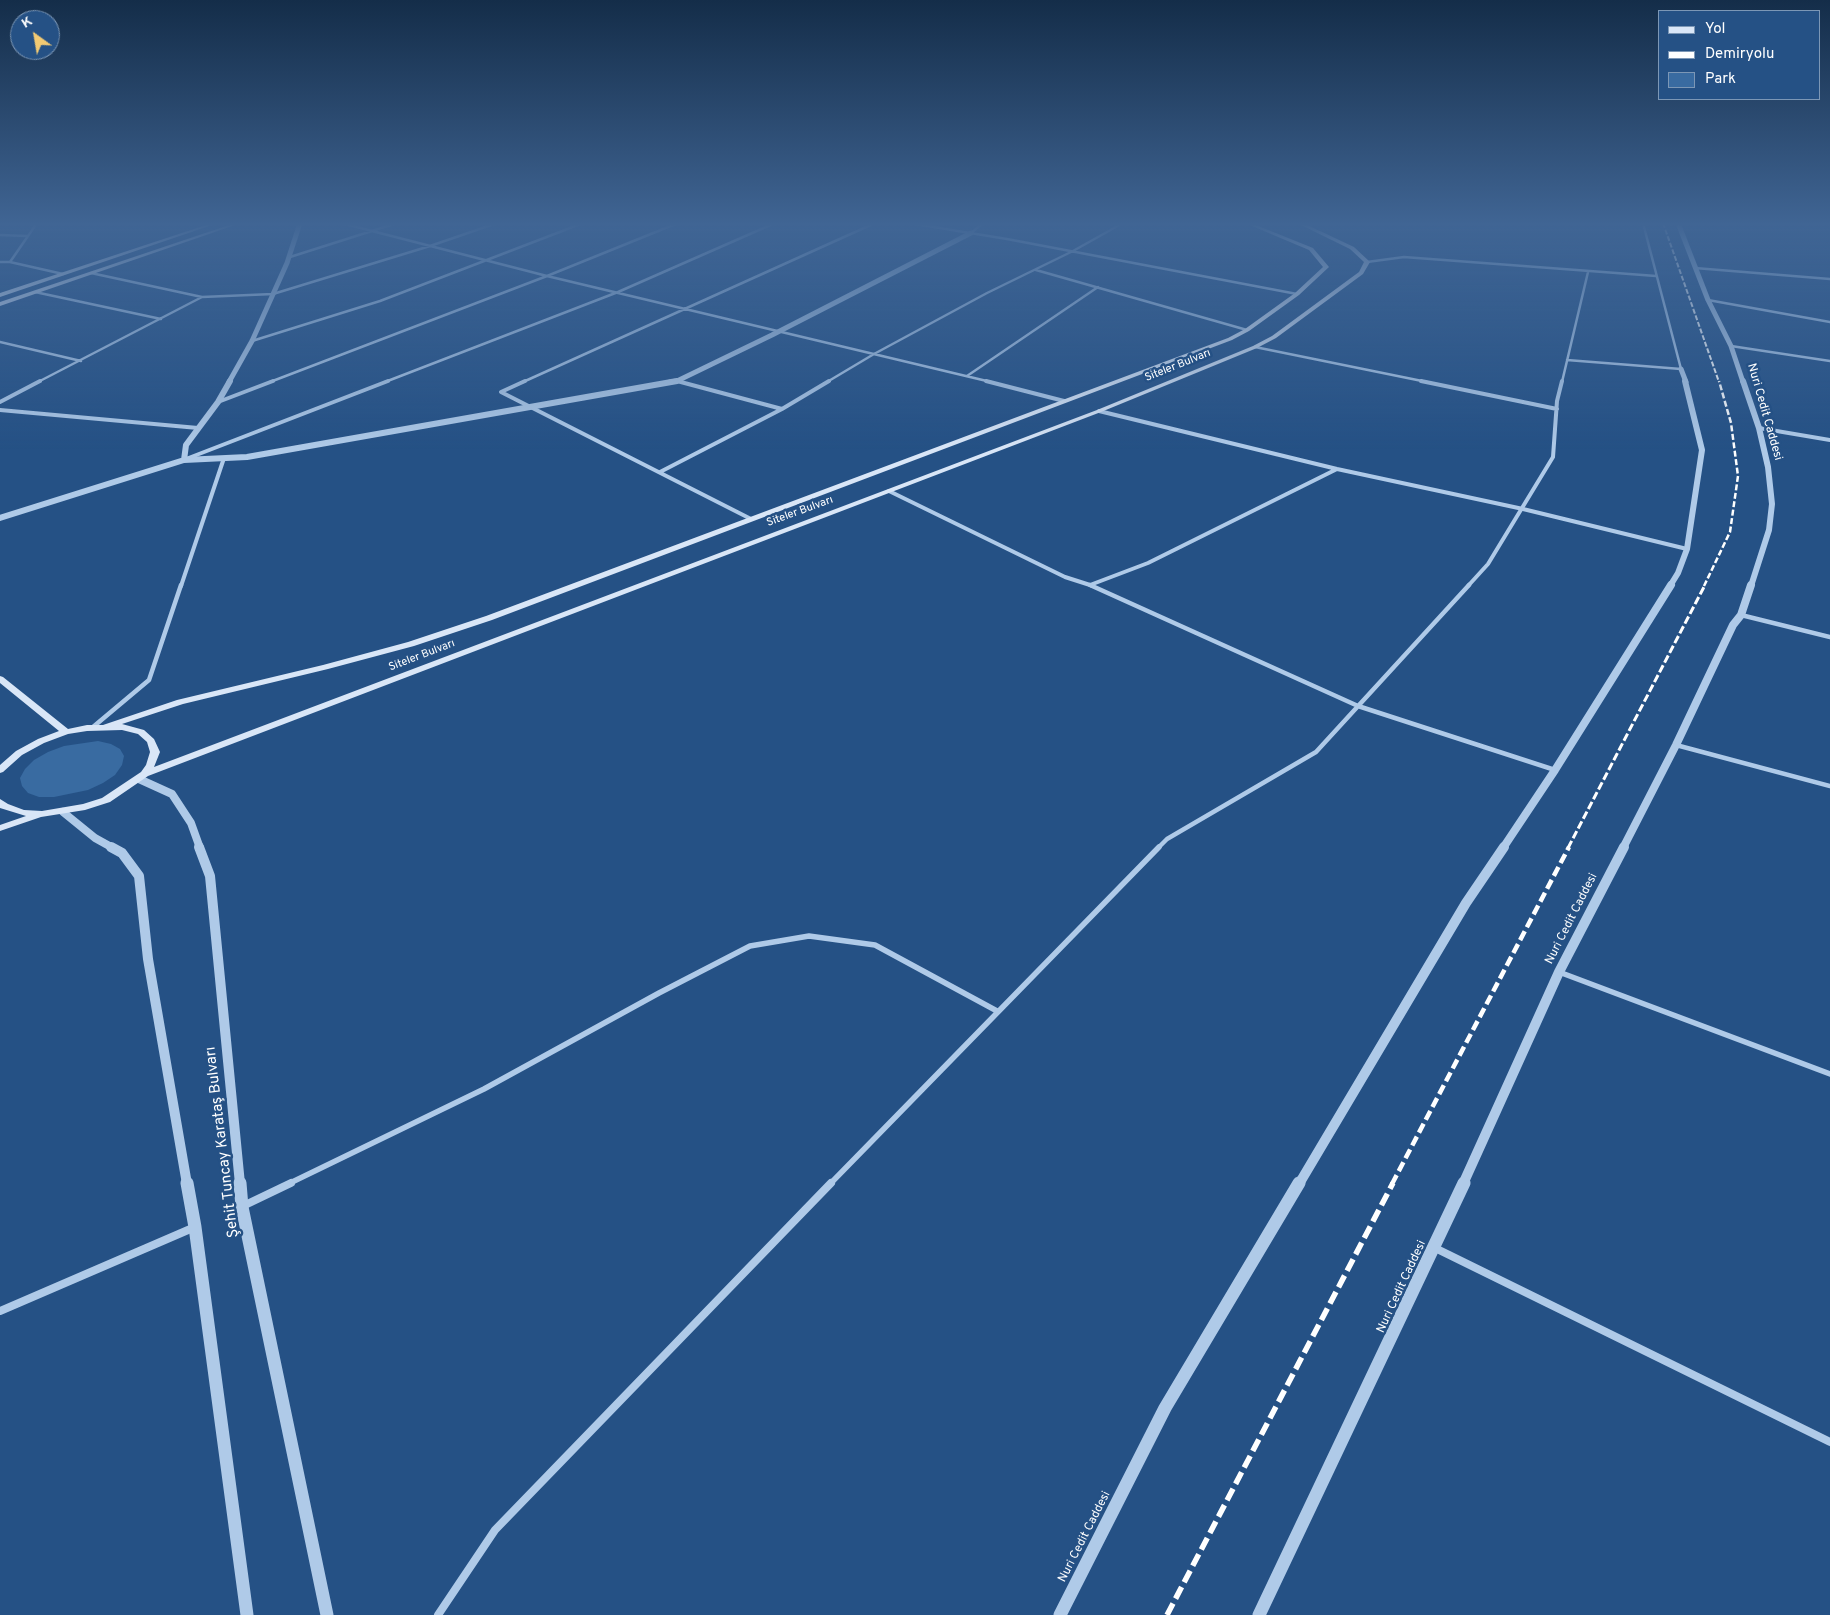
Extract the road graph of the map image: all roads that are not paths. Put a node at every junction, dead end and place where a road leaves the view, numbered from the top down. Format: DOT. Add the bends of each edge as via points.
graph roads {
  1 [pos="16,298"];
  2 [pos="65,298"];
  3 [pos="199,298"];
  4 [pos="271,298"];
  5 [pos="387,298"];
  6 [pos="489,298"];
  7 [pos="602,298"];
  8 [pos="644,298"];
  9 [pos="710,298"];
  10 [pos="843,298"];
  11 [pos="979,298"];
  12 [pos="1081,298"];
  13 [pos="1137,298"];
  14 [pos="1290,298"];
  15 [pos="1327,298"];
  16 [pos="1582,298"];
  17 [pos="1662,298"];
  18 [pos="1708,300"];
  19 [pos="0,304"];
  20 [pos="687,309"];
  21 [pos="161,319"];
  22 [pos="1830,322"];
  23 [pos="1247,330"];
  24 [pos="779,331"];
  25 [pos="252,341"];
  26 [pos="0,342"];
  27 [pos="1732,346"];
  28 [pos="1255,347"];
  29 [pos="874,354"];
  30 [pos="1567,360"];
  31 [pos="81,361"];
  32 [pos="1830,361"];
  33 [pos="1681,369"];
  34 [pos="967,376"];
  35 [pos="677,381"];
  36 [pos="0,402"];
  37 [pos="218,402"];
  38 [pos="1064,402"];
  39 [pos="528,407"];
  40 [pos="1556,409"];
  41 [pos="0,410"];
  42 [pos="782,410"];
  43 [pos="1099,411"];
  44 [pos="198,428"];
  45 [pos="1759,428"];
  46 [pos="1830,440"];
  47 [pos="224,458"];
  48 [pos="184,460"];
  49 [pos="1337,469"];
  50 [pos="660,472"];
  51 [pos="889,491"];
  52 [pos="1523,509"];
  53 [pos="0,518"];
  54 [pos="751,519"];
  55 [pos="1687,549"];
  56 [pos="1090,585"];
  57 [pos="1741,615"];
  58 [pos="1830,637"];
  59 [pos="0,679"];
  60 [pos="1358,706"];
  61 [pos="107,726"];
  62 [pos="93,727"];
  63 [pos="66,732"];
  64 [pos="1676,745"];
  65 [pos="0,754"];
  66 [pos="2,767"];
  67 [pos="1555,770"];
  68 [pos="142,777"];
  69 [pos="1830,786"];
  70 [pos="0,802"];
  71 [pos="63,812"];
  72 [pos="42,814"];
  73 [pos="0,828"];
  74 [pos="1559,972"];
  75 [pos="996,1011"];
  76 [pos="1830,1074"];
  77 [pos="242,1207"];
  78 [pos="195,1227"];
  79 [pos="1434,1248"];
  80 [pos="0,1311"];
  81 [pos="1830,1442"];
  82 [pos="248,1615"];
  83 [pos="327,1615"];
  84 [pos="438,1615"];
  85 [pos="1060,1615"];
  86 [pos="1259,1615"];
  1 -- 19 [label="main road"];
  2 -- 21 [label="street"];
  3 -- 21 [label="street"];
  4 -- 25 [label="street"];
  5 -- 25 [label="street"];
  6 -- 37 [label="street"];
  7 -- 48 [label="street"];
  8 -- 20 [label="street"];
  9 -- 20 [label="street"];
  10 -- 24 [label="street"];
  11 -- 29 [label="street"];
  12 -- 34 [label="street"];
  13 -- 23 [label="street"];
  14 -- 23 [label="main road, Siteler Bulvarı"];
  15 -- 28 [label="main road, Siteler Bulvarı" via="1274,338"];
  16 -- 30 [label="street"];
  17 -- 33 [label="street"];
  18 -- 22 [label="street"];
  18 -- 27 [label="street, Nuri Cedit Caddesi"];
  20 -- 24 [label="street"];
  20 -- 39 [label="street" via="502,392"];
  21 -- 31 [label="street"];
  23 -- 38 [label="main road, Siteler Bulvarı"];
  24 -- 29 [label="street"];
  24 -- 35 [label="street"];
  25 -- 37 [label="street"];
  26 -- 31 [label="street"];
  27 -- 32 [label="street"];
  27 -- 45 [label="street, Nuri Cedit Caddesi"];
  28 -- 40 [label="street"];
  28 -- 43 [label="main road, Siteler Bulvarı"];
  29 -- 34 [label="street"];
  29 -- 42 [label="street"];
  30 -- 33 [label="street"];
  30 -- 40 [label="street"];
  31 -- 36 [label="street"];
  33 -- 55 [label="street, Nuri Cedit Caddesi" via="1702,450"];
  34 -- 38 [label="street"];
  35 -- 39 [label="street"];
  35 -- 42 [label="street"];
  37 -- 44 [label="street"];
  38 -- 54 [label="main road, Siteler Bulvarı"];
  39 -- 47 [label="street" via="247,458"];
  39 -- 50 [label="street"];
  40 -- 52 [label="street" via="1553,458"];
  41 -- 44 [label="street"];
  42 -- 50 [label="street"];
  43 -- 49 [label="street"];
  43 -- 51 [label="main road, Siteler Bulvarı"];
  44 -- 48 [label="street" via="186,445"];
  45 -- 46 [label="street"];
  45 -- 57 [label="street, Nuri Cedit Caddesi" via="1772,504 1769,530"];
  47 -- 48 [label="street"];
  47 -- 62 [label="street" via="148,680"];
  48 -- 53 [label="street"];
  49 -- 52 [label="street"];
  49 -- 56 [label="street" via="1148,563"];
  50 -- 54 [label="street"];
  51 -- 56 [label="street" via="1065,577"];
  51 -- 68 [label="main road, Siteler Bulvarı"];
  52 -- 55 [label="street"];
  52 -- 60 [label="street" via="1488,564"];
  54 -- 61 [label="main road, Siteler Bulvarı" via="489,618 411,644 180,702"];
  55 -- 67 [label="street, Nuri Cedit Caddesi" via="1678,573"];
  56 -- 60 [label="street"];
  57 -- 58 [label="street"];
  57 -- 64 [label="street, Nuri Cedit Caddesi"];
  59 -- 63 [label="main road"];
  60 -- 67 [label="street"];
  60 -- 75 [label="street" via="1316,752 1167,839"];
  61 -- 62 [label="main road"];
  61 -- 68 [label="main road" via="141,732 152,741 155,752 151,766"];
  62 -- 63 [label="main road"];
  63 -- 66 [label="main road" via="19,753"];
  64 -- 69 [label="street"];
  64 -- 74 [label="street, Nuri Cedit Caddesi"];
  65 -- 66 [label="main road"];
  67 -- 85 [label="street, Nuri Cedit Caddesi" via="1466,903 1165,1408"];
  68 -- 71 [label="main road, Siteler Bulvarı" via="106,800"];
  68 -- 77 [label="street, Şehit Tuncay Karataş Bulvarı" via="172,794 191,823 210,876"];
  70 -- 72 [label="main road" via="23,813"];
  71 -- 72 [label="main road, Siteler Bulvarı"];
  71 -- 78 [label="street" via="95,838 122,853 139,876 148,960"];
  72 -- 73 [label="main road"];
  74 -- 76 [label="street"];
  74 -- 79 [label="street, Nuri Cedit Caddesi"];
  75 -- 77 [label="street" via="876,945 809,936 750,946 484,1089"];
  75 -- 84 [label="street" via="495,1530"];
  77 -- 83 [label="street, Şehit Tuncay Karataş Bulvarı"];
  78 -- 80 [label="street"];
  78 -- 82 [label="street"];
  79 -- 81 [label="street"];
  79 -- 86 [label="street, Nuri Cedit Caddesi"];
}
